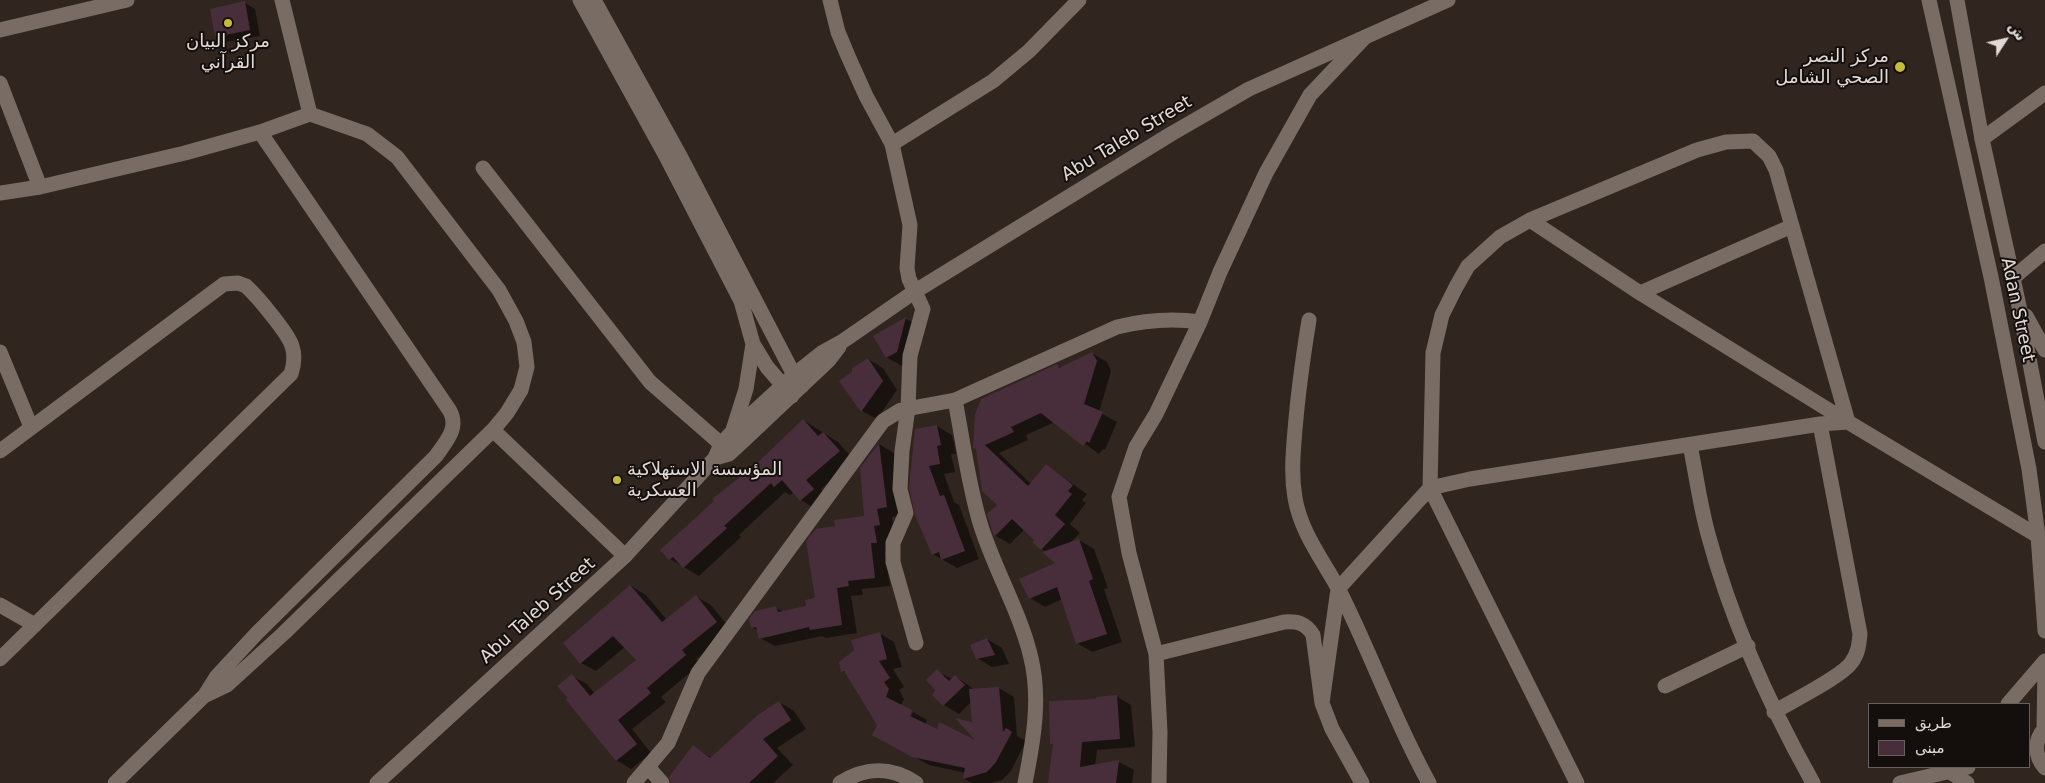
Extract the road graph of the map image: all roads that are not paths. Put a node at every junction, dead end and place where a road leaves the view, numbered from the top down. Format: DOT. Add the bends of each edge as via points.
graph roads {
  1 [pos="127,0"];
  2 [pos="282,0"];
  3 [pos="580,0"];
  4 [pos="594,0"];
  5 [pos="830,0"];
  6 [pos="1079,0"];
  7 [pos="1448,0"];
  8 [pos="1929,0"];
  9 [pos="1959,1"];
  10 [pos="0,30"];
  11 [pos="1365,37"];
  12 [pos="0,83"];
  13 [pos="2045,93"];
  14 [pos="310,114"];
  15 [pos="260,132"];
  16 [pos="1982,139"];
  17 [pos="892,144"];
  18 [pos="484,168"];
  19 [pos="40,186"];
  20 [pos="0,192"];
  21 [pos="1530,220"];
  22 [pos="1792,226"];
  23 [pos="2045,251"];
  24 [pos="2013,278"];
  25 [pos="914,292"];
  26 [pos="1640,293"];
  27 [pos="2018,301"];
  28 [pos="1309,320"];
  29 [pos="1200,322"];
  30 [pos="753,344"];
  31 [pos="2045,350"];
  32 [pos="0,352"];
  33 [pos="793,385"];
  34 [pos="956,400"];
  35 [pos="908,408"];
  36 [pos="1848,422"];
  37 [pos="1820,424"];
  38 [pos="31,427"];
  39 [pos="493,430"];
  40 [pos="732,432"];
  41 [pos="2045,438"];
  42 [pos="1690,445"];
  43 [pos="0,451"];
  44 [pos="718,451"];
  45 [pos="1430,488"];
  46 [pos="2038,536"];
  47 [pos="625,556"];
  48 [pos="1338,589"];
  49 [pos="0,605"];
  50 [pos="35,624"];
  51 [pos="2045,631"];
  52 [pos="916,643"];
  53 [pos="1748,646"];
  54 [pos="1156,654"];
  55 [pos="0,659"];
  56 [pos="2045,661"];
  57 [pos="2045,667"];
  58 [pos="1664,686"];
  59 [pos="204,696"];
  60 [pos="1322,703"];
  61 [pos="2009,703"];
  62 [pos="1774,712"];
  63 [pos="2039,733"];
  64 [pos="2038,765"];
  65 [pos="648,767"];
  66 [pos="1962,768"];
  67 [pos="1944,771"];
  68 [pos="115,783"];
  69 [pos="377,783"];
  70 [pos="634,783"];
  71 [pos="662,783"];
  72 [pos="840,783"];
  73 [pos="916,783"];
  74 [pos="1024,783"];
  75 [pos="1159,783"];
  76 [pos="1362,783"];
  77 [pos="1429,783"];
  78 [pos="1577,783"];
  79 [pos="1813,783"];
  80 [pos="1900,783"];
  81 [pos="1966,783"];
  1 -- 10 [label="street"];
  2 -- 14 [label="street"];
  3 -- 30 [label="street" via="741,301"];
  4 -- 33 [label="street" via="679,154"];
  5 -- 17 [label="street" via="848,56"];
  6 -- 17 [label="street" via="1029,52 993,81"];
  7 -- 11 [label="street, Abu Taleb Street"];
  8 -- 46 [label="street, Adan Street" via="2013,380 2030,469"];
  9 -- 16 [label="street, Adan Street"];
  11 -- 25 [label="street, Abu Taleb Street" via="1249,89"];
  11 -- 29 [label="street" via="1310,95 1266,173"];
  12 -- 19 [label="street"];
  13 -- 16 [label="street"];
  14 -- 15 [label="street"];
  14 -- 39 [label="street" via="367,134 397,157 508,305 524,342 526,367 521,390"];
  15 -- 19 [label="street" via="185,153"];
  15 -- 59 [label="street" via="455,421 451,434 436,456 257,633"];
  16 -- 24 [label="street, Adan Street"];
  17 -- 25 [label="street" via="910,225 907,268"];
  18 -- 44 [label="street" via="650,382"];
  19 -- 20 [label="street"];
  21 -- 22 [label="street" via="1697,150 1741,140 1753,141 1769,156"];
  21 -- 26 [label="street"];
  21 -- 45 [label="street" via="1500,237 1468,266 1442,315 1433,353"];
  22 -- 26 [label="street"];
  22 -- 36 [label="street"];
  23 -- 24 [label="street"];
  24 -- 27 [label="street, Adan Street"];
  25 -- 33 [label="street, Abu Taleb Street" via="843,341 829,360"];
  25 -- 35 [label="street" via="923,309 910,356"];
  26 -- 36 [label="street"];
  27 -- 31 [label="street"];
  27 -- 41 [label="street, Adan Street"];
  28 -- 48 [label="street" via="1300,376 1292,477 1303,525 1318,558"];
  29 -- 34 [label="street" via="1161,319 1117,327"];
  29 -- 54 [label="street" via="1156,414 1136,447 1119,497 1129,553"];
  30 -- 33 [label="street" via="767,367"];
  30 -- 40 [label="street" via="746,389"];
  32 -- 38 [label="street"];
  33 -- 40 [label="street, Abu Taleb Street"];
  33 -- 44 [label="street, Abu Taleb Street" via="728,454"];
  34 -- 35 [label="street"];
  34 -- 74 [label="street" via="980,522 1031,659 1035,710"];
  35 -- 52 [label="street" via="900,489 906,512 893,543 893,562"];
  35 -- 65 [label="street" via="883,421 698,673 668,743"];
  36 -- 37 [label="street"];
  36 -- 46 [label="street"];
  37 -- 42 [label="street"];
  37 -- 62 [label="street" via="1860,634 1859,643 1845,670"];
  38 -- 43 [label="street"];
  38 -- 50 [label="street" via="224,284 246,286 292,346 294,365 291,374"];
  39 -- 47 [label="street"];
  39 -- 59 [label="street" via="278,639 227,685"];
  40 -- 44 [label="street, Abu Taleb Street"];
  42 -- 45 [label="street"];
  42 -- 53 [label="street" via="1708,534"];
  44 -- 47 [label="street, Abu Taleb Street"];
  45 -- 48 [label="street"];
  45 -- 78 [label="street"];
  46 -- 51 [label="street, Adan Street"];
  47 -- 69 [label="street, Abu Taleb Street"];
  48 -- 60 [label="street"];
  48 -- 77 [label="street" via="1403,735"];
  49 -- 50 [label="street"];
  50 -- 55 [label="street"];
  53 -- 58 [label="street"];
  53 -- 62 [label="street"];
  54 -- 60 [label="street" via="1284,622 1301,624 1308,627 1313,635"];
  54 -- 75 [label="street"];
  56 -- 61 [label="street"];
  57 -- 63 [label="street"];
  59 -- 68 [label="street"];
  60 -- 76 [label="street" via="1332,729"];
  62 -- 79 [label="street"];
  63 -- 64 [label="street" via="2036,747"];
  65 -- 70 [label="street"];
  65 -- 71 [label="street"];
  66 -- 67 [label="street"];
  67 -- 80 [label="street"];
  67 -- 81 [label="street"];
  72 -- 73 [label="street" via="854,774 875,769"];
}
